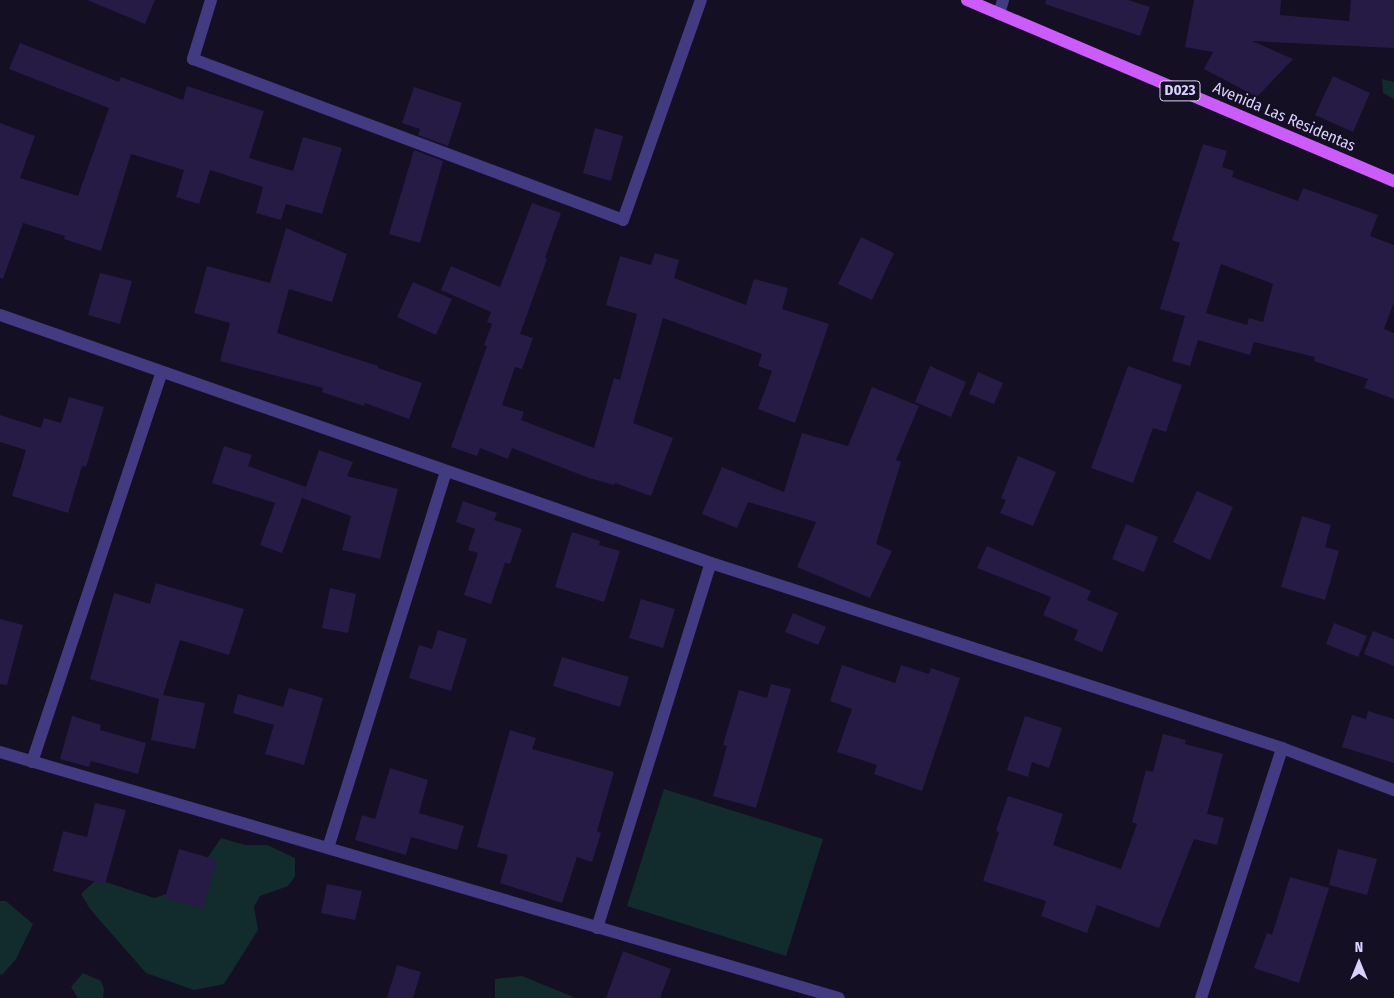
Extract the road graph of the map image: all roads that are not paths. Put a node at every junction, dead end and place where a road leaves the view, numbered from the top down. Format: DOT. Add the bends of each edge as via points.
graph roads {
  1 [pos="212,0"];
  2 [pos="701,0"];
  3 [pos="967,0"];
  4 [pos="1003,0"];
  5 [pos="999,14"];
  6 [pos="1394,181"];
  7 [pos="0,315"];
  8 [pos="162,372"];
  9 [pos="446,471"];
  10 [pos="711,562"];
  11 [pos="1282,748"];
  12 [pos="0,752"];
  13 [pos="32,762"];
  14 [pos="1394,790"];
  15 [pos="328,848"];
  16 [pos="597,928"];
  17 [pos="839,998"];
  18 [pos="1201,998"];
  1 -- 2 [label="street" via="193,59 623,220"];
  3 -- 5 [label="main road, Avenida Las Residentas / D023"];
  4 -- 5 [label="street"];
  5 -- 6 [label="main road, Avenida Las Residentas / D023"];
  7 -- 8 [label="street"];
  8 -- 9 [label="street"];
  8 -- 13 [label="street"];
  9 -- 10 [label="street"];
  9 -- 15 [label="street"];
  10 -- 11 [label="street"];
  10 -- 16 [label="street"];
  11 -- 14 [label="street"];
  11 -- 18 [label="street"];
  12 -- 13 [label="street"];
  13 -- 15 [label="street"];
  15 -- 16 [label="street"];
  16 -- 17 [label="street"];
}
